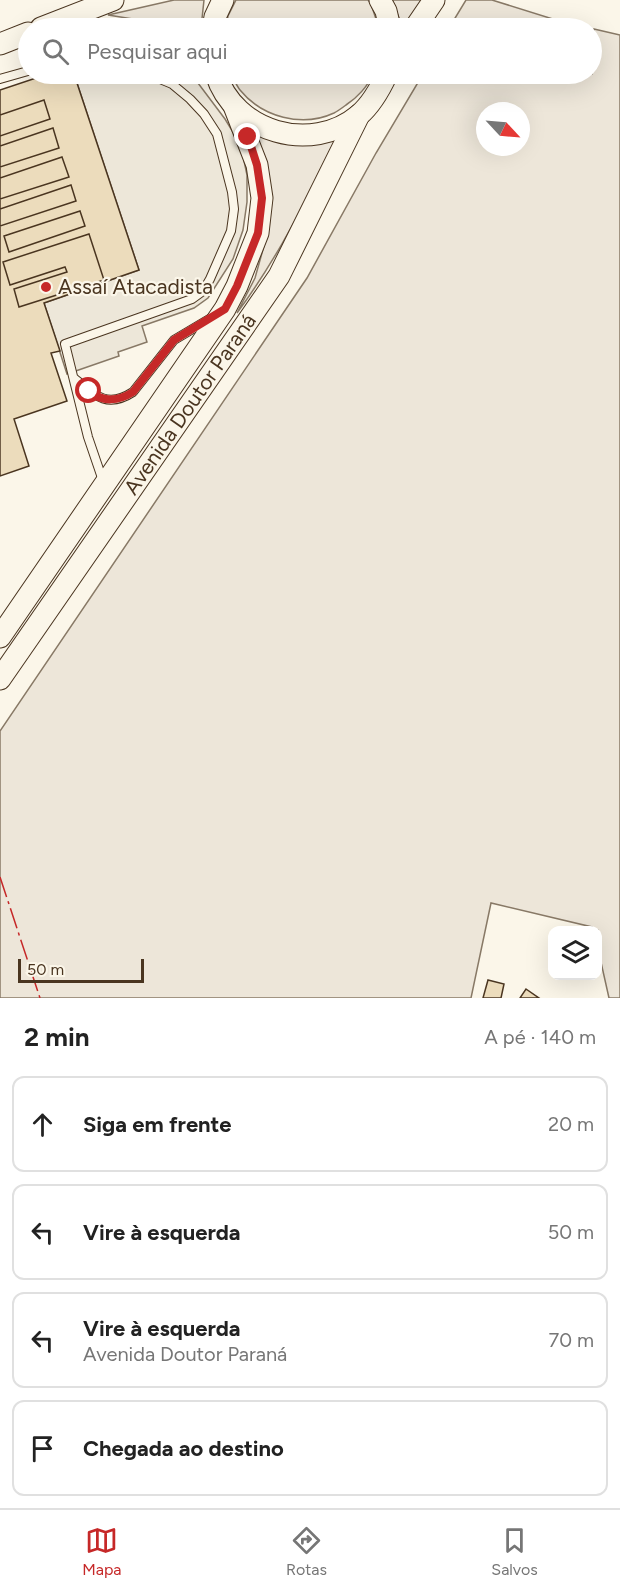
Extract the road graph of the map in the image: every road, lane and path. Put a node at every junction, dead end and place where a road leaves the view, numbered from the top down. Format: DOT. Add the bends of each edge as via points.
graph roads {
  1 [pos="113,0"];
  2 [pos="223,0"];
  3 [pos="380,0"];
  4 [pos="434,0"];
  5 [pos="66,18"];
  6 [pos="215,18"];
  7 [pos="388,18"];
  8 [pos="422,18"];
  9 [pos="18,74"];
  10 [pos="0,79"];
  11 [pos="172,84"];
  12 [pos="218,84"];
  13 [pos="382,84"];
  14 [pos="234,106"];
  15 [pos="359,115"];
  16 [pos="225,309"];
  17 [pos="73,377"];
  18 [pos="105,485"];
  19 [pos="0,637"];
  20 [pos="0,680"];
  1 -- 5 [label="main road"];
  2 -- 6 [label="main road"];
  3 -- 7 [label="main road"];
  4 -- 8 [label="main road"];
  9 -- 10 [label="lane"];
  11 -- 17 [label="lane" via="204,114 217,134 232,192 231,231 210,279 192,299 64,344"];
  12 -- 14 [label="main road"];
  13 -- 15 [label="main road"];
  14 -- 15 [label="main road" via="255,123 281,134 308,136 335,129"];
  14 -- 16 [label="main road, Avenida Doutor Paraná" via="257,165 262,198 258,233"];
  15 -- 20 [label="main road, Avenida Doutor Paraná" via="279,276"];
  16 -- 17 [label="lane" via="174,340 126,397 116,400 95,396"];
  16 -- 18 [label="main road, Avenida Doutor Paraná"];
  17 -- 18 [label="lane"];
  18 -- 19 [label="main road, Avenida Doutor Paraná"];
}
